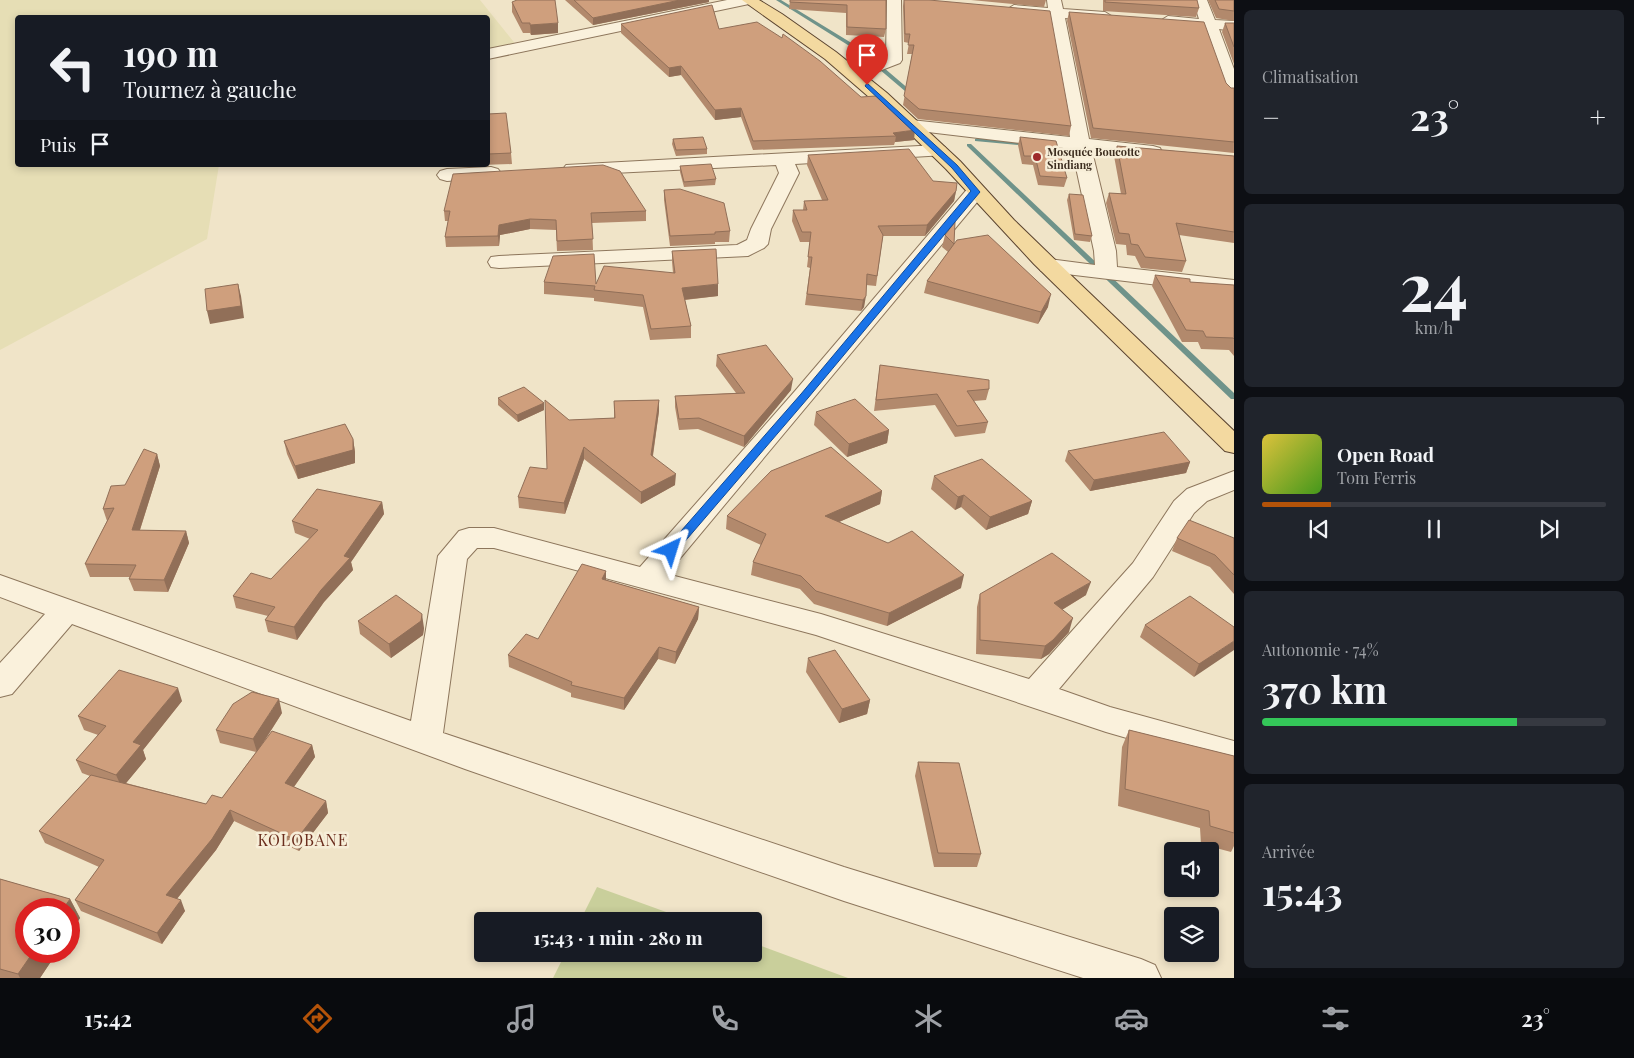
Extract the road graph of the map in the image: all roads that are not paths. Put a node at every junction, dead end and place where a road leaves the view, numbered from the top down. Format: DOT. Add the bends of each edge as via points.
graph roads {
  1 [pos="749,0"];
  2 [pos="894,0"];
  3 [pos="1200,0"];
  4 [pos="1055,7"];
  5 [pos="998,8"];
  6 [pos="1123,18"];
  7 [pos="1152,20"];
  8 [pos="1209,24"];
  9 [pos="1234,26"];
  10 [pos="490,54"];
  11 [pos="855,74"];
  12 [pos="1234,92"];
  13 [pos="911,125"];
  14 [pos="1081,146"];
  15 [pos="938,151"];
  16 [pos="1167,153"];
  17 [pos="784,160"];
  18 [pos="556,170"];
  19 [pos="506,172"];
  20 [pos="447,175"];
  21 [pos="976,192"];
  22 [pos="499,262"];
  23 [pos="1049,266"];
  24 [pos="1106,273"];
  25 [pos="1234,286"];
  26 [pos="1234,445"];
  27 [pos="1234,480"];
  28 [pos="646,578"];
  29 [pos="0,586"];
  30 [pos="66,610"];
  31 [pos="0,685"];
  32 [pos="1036,694"];
  33 [pos="425,739"];
  34 [pos="1234,755"];
  35 [pos="1141,978"];
  1 -- 10 [label="street"];
  1 -- 11 [label="main road" via="798,29"];
  2 -- 11 [label="street" via="894,60"];
  3 -- 8 [label="street"];
  4 -- 5 [label="street"];
  4 -- 6 [label="street"];
  4 -- 14 [label="street"];
  7 -- 8 [label="street"];
  8 -- 9 [label="street"];
  8 -- 12 [label="street"];
  11 -- 13 [label="main road"];
  13 -- 14 [label="street"];
  13 -- 15 [label="main road"];
  14 -- 16 [label="street"];
  14 -- 24 [label="street" via="1105,251"];
  15 -- 17 [label="street"];
  15 -- 21 [label="main road"];
  17 -- 18 [label="street"];
  17 -- 22 [label="street" via="789,172 757,244 740,251"];
  19 -- 20 [label="street"];
  21 -- 23 [label="main road"];
  21 -- 28 [label="street"];
  23 -- 24 [label="street"];
  23 -- 26 [label="main road"];
  24 -- 25 [label="street"];
  27 -- 32 [label="street" via="1197,495 1184,507 1143,570"];
  28 -- 32 [label="street" via="822,625"];
  28 -- 33 [label="street" via="494,538 469,538 453,556"];
  29 -- 30 [label="street"];
  30 -- 31 [label="street"];
  30 -- 33 [label="street"];
  32 -- 34 [label="street" via="1106,719"];
  33 -- 35 [label="street" via="844,884"];
}
